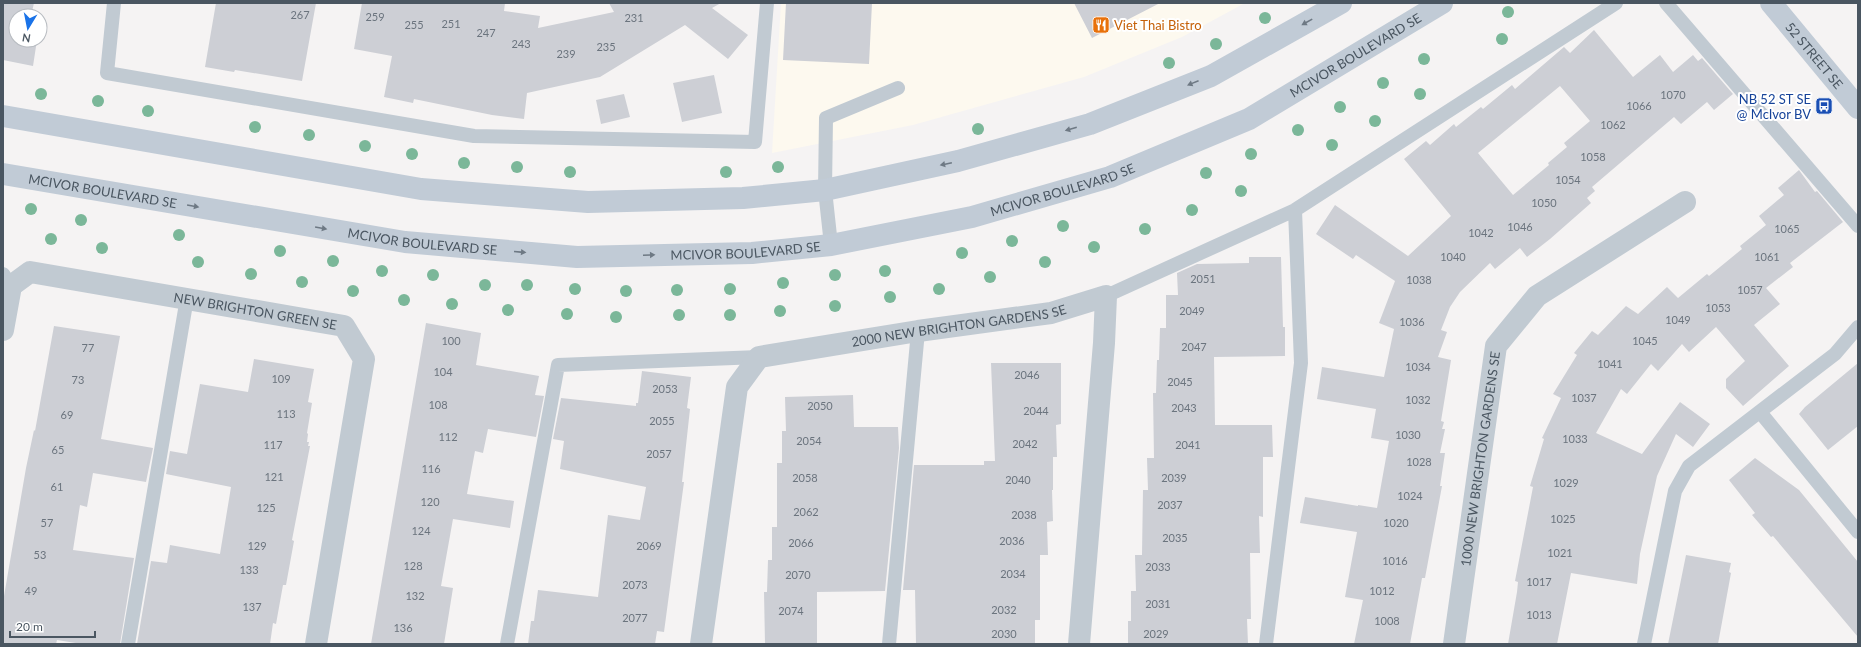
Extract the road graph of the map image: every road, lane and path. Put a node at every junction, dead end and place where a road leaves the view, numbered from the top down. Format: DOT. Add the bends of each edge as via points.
graph roads {
  1 [pos="114,3"];
  2 [pos="766,3"];
  3 [pos="1341,3"];
  4 [pos="1442,3"];
  5 [pos="1616,3"];
  6 [pos="1666,3"];
  7 [pos="1771,3"];
  8 [pos="898,88"];
  9 [pos="1858,108"];
  10 [pos="3,116"];
  11 [pos="3,174"];
  12 [pos="825,190"];
  13 [pos="1685,202"];
  14 [pos="1295,210"];
  15 [pos="1858,226"];
  16 [pos="831,245"];
  17 [pos="7,280"];
  18 [pos="1106,296"];
  19 [pos="187,298"];
  20 [pos="1858,327"];
  21 [pos="3,330"];
  22 [pos="918,331"];
  23 [pos="759,357"];
  24 [pos="1760,412"];
  25 [pos="1858,532"];
  26 [pos="128,644"];
  27 [pos="316,644"];
  28 [pos="507,644"];
  29 [pos="701,644"];
  30 [pos="889,644"];
  31 [pos="1079,644"];
  32 [pos="1266,644"];
  33 [pos="1454,644"];
  34 [pos="1644,644"];
  1 -- 2 [label="lane" via="107,73 474,136 755,142"];
  3 -- 12 [label="main road, one-way" via="1211,76 1090,124 958,161"];
  4 -- 16 [label="main road, MCIVOR BOULEVARD SE" via="1249,119 1110,177 972,217"];
  5 -- 14 [label="lane"];
  6 -- 15 [label="lane"];
  7 -- 9 [label="main road, 52 STREET SE"];
  8 -- 12 [label="lane" via="826,118"];
  10 -- 12 [label="main road" via="421,189 588,202 743,198"];
  11 -- 16 [label="main road, MCIVOR BOULEVARD SE, one-way" via="405,242 577,257 752,253"];
  12 -- 16 [label="lane"];
  13 -- 33 [label="street, 1000 NEW BRIGHTON GARDENS SE" via="1537,296 1496,346"];
  14 -- 18 [label="lane"];
  14 -- 32 [label="lane" via="1302,362"];
  17 -- 19 [label="street, NEW BRIGHTON GREEN SE" via="30,272"];
  17 -- 21 [label="street, NEW BRIGHTON GREEN SE"];
  18 -- 22 [label="street, 2000 NEW BRIGHTON GARDENS SE" via="1052,313"];
  18 -- 31 [label="street"];
  19 -- 26 [label="lane"];
  19 -- 27 [label="street, NEW BRIGHTON GREEN SE" via="344,326 364,359"];
  20 -- 24 [label="lane" via="1835,354"];
  22 -- 23 [label="street, 2000 NEW BRIGHTON GARDENS SE"];
  22 -- 30 [label="lane"];
  23 -- 28 [label="lane" via="558,365"];
  23 -- 29 [label="street" via="736,387"];
  24 -- 25 [label="lane"];
  24 -- 34 [label="lane" via="1689,466 1675,491"];
}
